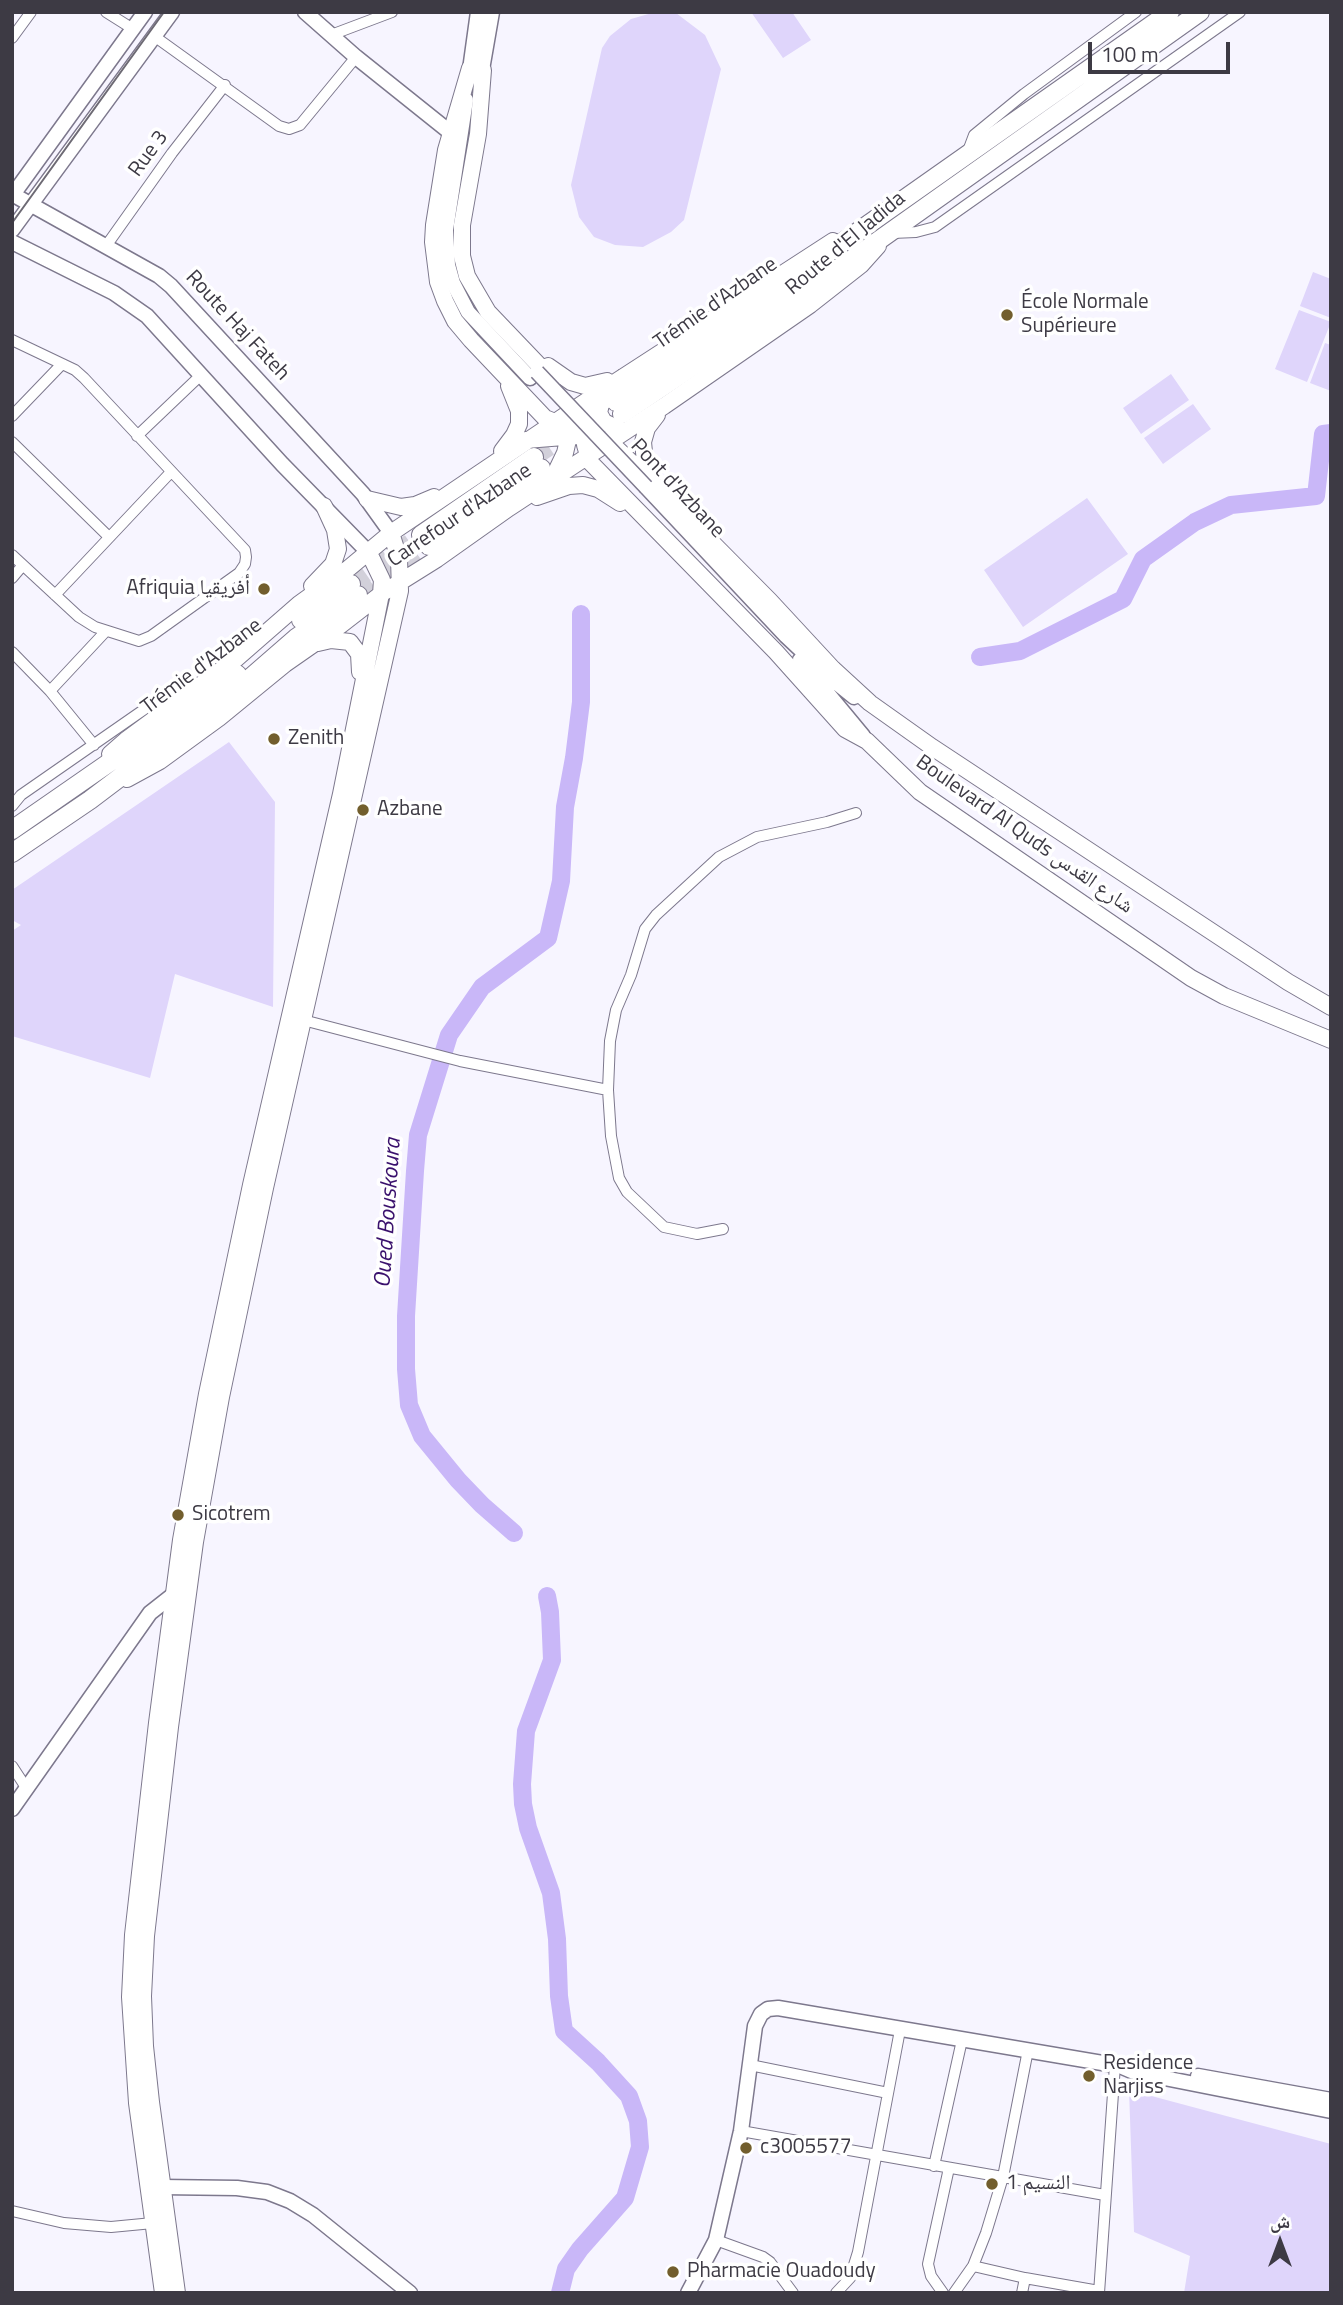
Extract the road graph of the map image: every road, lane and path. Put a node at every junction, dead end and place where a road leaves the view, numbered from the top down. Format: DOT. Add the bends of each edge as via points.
graph roads {
  1 [pos="31,12"];
  2 [pos="106,12"];
  3 [pos="145,12"];
  4 [pos="172,12"];
  5 [pos="305,12"];
  6 [pos="392,12"];
  7 [pos="478,12"];
  8 [pos="492,12"];
  9 [pos="1136,12"];
  10 [pos="1170,12"];
  11 [pos="1200,12"];
  12 [pos="1240,12"];
  13 [pos="133,29"];
  14 [pos="331,34"];
  15 [pos="154,36"];
  16 [pos="12,38"];
  17 [pos="356,57"];
  18 [pos="476,69"];
  19 [pos="225,85"];
  20 [pos="451,133"];
  21 [pos="967,155"];
  22 [pos="13,195"];
  23 [pos="31,204"];
  24 [pos="890,210"];
  25 [pos="12,230"];
  26 [pos="888,234"];
  27 [pos="12,242"];
  28 [pos="106,246"];
  29 [pos="847,252"];
  30 [pos="12,340"];
  31 [pos="516,341"];
  32 [pos="62,364"];
  33 [pos="503,374"];
  34 [pos="201,375"];
  35 [pos="623,377"];
  36 [pos="664,406"];
  37 [pos="12,416"];
  38 [pos="617,420"];
  39 [pos="553,422"];
  40 [pos="577,427"];
  41 [pos="137,436"];
  42 [pos="12,442"];
  43 [pos="587,457"];
  44 [pos="538,461"];
  45 [pos="562,463"];
  46 [pos="171,472"];
  47 [pos="480,473"];
  48 [pos="462,485"];
  49 [pos="647,487"];
  50 [pos="367,499"];
  51 [pos="324,506"];
  52 [pos="509,508"];
  53 [pos="650,522"];
  54 [pos="109,537"];
  55 [pos="425,540"];
  56 [pos="394,552"];
  57 [pos="369,553"];
  58 [pos="12,555"];
  59 [pos="23,565"];
  60 [pos="424,568"];
  61 [pos="12,578"];
  62 [pos="353,582"];
  63 [pos="388,586"];
  64 [pos="55,595"];
  65 [pos="300,603"];
  66 [pos="394,621"];
  67 [pos="106,631"];
  68 [pos="784,638"];
  69 [pos="314,644"];
  70 [pos="12,652"];
  71 [pos="50,691"];
  72 [pos="191,692"];
  73 [pos="360,695"];
  74 [pos="867,741"];
  75 [pos="94,745"];
  76 [pos="932,747"];
  77 [pos="78,784"];
  78 [pos="16,797"];
  79 [pos="90,800"];
  80 [pos="12,806"];
  81 [pos="856,813"];
  82 [pos="12,830"];
  83 [pos="12,853"];
  84 [pos="1331,1007"];
  85 [pos="303,1020"];
  86 [pos="1331,1040"];
  87 [pos="608,1090"];
  88 [pos="723,1229"];
  89 [pos="181,1590"];
  90 [pos="12,1766"];
  91 [pos="27,1790"];
  92 [pos="12,1809"];
  93 [pos="900,2030"];
  94 [pos="962,2040"];
  95 [pos="1028,2050"];
  96 [pos="750,2065"];
  97 [pos="1118,2066"];
  98 [pos="888,2094"];
  99 [pos="1331,2100"];
  100 [pos="1331,2111"];
  101 [pos="741,2131"];
  102 [pos="875,2154"];
  103 [pos="934,2166"];
  104 [pos="949,2168"];
  105 [pos="1003,2177"];
  106 [pos="161,2187"];
  107 [pos="1105,2195"];
  108 [pos="12,2211"];
  109 [pos="153,2223"];
  110 [pos="716,2240"];
  111 [pos="973,2266"];
  112 [pos="1025,2278"];
  113 [pos="1099,2292"];
  114 [pos="163,2293"];
  115 [pos="177,2293"];
  116 [pos="410,2293"];
  117 [pos="688,2293"];
  118 [pos="793,2293"];
  119 [pos="836,2293"];
  120 [pos="943,2293"];
  121 [pos="954,2293"];
  122 [pos="1023,2293"];
  1 -- 16 [label="street"];
  2 -- 13 [label="street"];
  3 -- 13 [label="street"];
  4 -- 15 [label="street"];
  5 -- 14 [label="street"];
  6 -- 14 [label="street"];
  7 -- 18 [label="street"];
  8 -- 18 [label="street"];
  9 -- 21 [label="street" via="974,135"];
  10 -- 21 [label="highway, Route d'El Jadida"];
  11 -- 26 [label="highway, Route d'El Jadida"];
  12 -- 26 [label="street" via="934,227"];
  13 -- 22 [label="street"];
  14 -- 17 [label="street"];
  15 -- 19 [label="street"];
  15 -- 23 [label="street"];
  17 -- 19 [label="street" via="295,128 279,126"];
  17 -- 20 [label="street"];
  18 -- 20 [label="main road"];
  18 -- 31 [label="main road" via="478,134 462,225 462,256 467,276 488,313"];
  18 -- 49 [label="street, Pont d'Azbane, bridge" via="453,247 460,280 473,307 501,339"];
  19 -- 28 [label="street, Rue 3"];
  20 -- 33 [label="main road" via="434,225 438,282 455,321"];
  21 -- 24 [label="highway, Route d'El Jadida"];
  22 -- 23 [label="street, Route Haj Fateh"];
  23 -- 25 [label="street"];
  23 -- 28 [label="street, Route Haj Fateh"];
  24 -- 29 [label="highway"];
  24 -- 35 [label="main road, Route d'El Jadida" via="810,254"];
  26 -- 29 [label="highway"];
  26 -- 36 [label="main road, Route d'El Jadida" via="861,265 810,305"];
  27 -- 34 [label="street" via="130,302"];
  28 -- 50 [label="street, Route Haj Fateh" via="171,286"];
  29 -- 38 [label="highway, Trémie d'Azbane"];
  30 -- 32 [label="street"];
  31 -- 35 [label="main road" via="571,382 596,385"];
  31 -- 40 [label="main road" via="570,397"];
  32 -- 37 [label="street"];
  32 -- 41 [label="street" via="84,378"];
  33 -- 39 [label="main road"];
  33 -- 47 [label="main road" via="519,411 519,424 507,445"];
  34 -- 41 [label="street"];
  34 -- 51 [label="street"];
  35 -- 38 [label="main road"];
  35 -- 40 [label="main road, Route d'El Jadida"];
  36 -- 38 [label="main road, Route d'El Jadida"];
  36 -- 49 [label="main road" via="647,428 643,442"];
  38 -- 40 [label="main road"];
  38 -- 40 [label="main road" via="592,416"];
  38 -- 43 [label="main road, Route d'El Jadida"];
  38 -- 49 [label="main road, Boulevard Al Quds شارع القدس"];
  39 -- 40 [label="main road, Route d'El Jadida"];
  39 -- 44 [label="main road, Route d'El Jadida"];
  40 -- 43 [label="main road"];
  40 -- 44 [label="main road"];
  40 -- 45 [label="main road"];
  41 -- 46 [label="street"];
  42 -- 54 [label="street"];
  43 -- 44 [label="main road, Route d'El Jadida"];
  43 -- 53 [label="main road, Boulevard Al Quds شارع القدس"];
  44 -- 45 [label="main road"];
  44 -- 45 [label="main road" via="552,444"];
  44 -- 47 [label="main road, Carrefour d'Azbane"];
  44 -- 52 [label="main road, Carrefour d'Azbane"];
  44 -- 55 [label="highway"];
  46 -- 54 [label="street"];
  46 -- 67 [label="street" via="245,550 245,564 239,573 143,641"];
  47 -- 48 [label="main road, Carrefour d'Azbane"];
  48 -- 50 [label="main road" via="408,507"];
  48 -- 56 [label="main road, Carrefour d'Azbane" via="419,515"];
  49 -- 68 [label="street, Pont d'Azbane"];
  49 -- 76 [label="main road, Boulevard Al Quds شارع القدس" via="770,601 870,703"];
  50 -- 56 [label="street, Route Haj Fateh"];
  51 -- 57 [label="street"];
  51 -- 65 [label="main road" via="335,530 337,555"];
  52 -- 53 [label="main road" via="557,489 583,485 598,489"];
  52 -- 60 [label="main road, Carrefour d'Azbane"];
  53 -- 74 [label="main road, Boulevard Al Quds شارع القدس" via="845,729"];
  54 -- 64 [label="street"];
  56 -- 57 [label="main road, Carrefour d'Azbane"];
  56 -- 57 [label="main road"];
  56 -- 60 [label="main road"];
  56 -- 63 [label="main road"];
  57 -- 62 [label="main road"];
  57 -- 63 [label="main road, Carrefour d'Azbane"];
  58 -- 59 [label="street"];
  59 -- 61 [label="street"];
  59 -- 64 [label="street"];
  60 -- 63 [label="main road, Carrefour d'Azbane"];
  60 -- 66 [label="main road"];
  62 -- 63 [label="main road" via="368,570"];
  62 -- 65 [label="main road"];
  62 -- 77 [label="highway, Trémie d'Azbane" via="230,680"];
  62 -- 79 [label="highway, Trémie d'Azbane" via="242,685"];
  63 -- 66 [label="main road"];
  63 -- 69 [label="main road"];
  63 -- 73 [label="main road"];
  64 -- 67 [label="street" via="79,617"];
  65 -- 72 [label="main road"];
  66 -- 85 [label="main road"];
  67 -- 71 [label="street"];
  68 -- 74 [label="street"];
  68 -- 76 [label="street" via="863,705"];
  69 -- 73 [label="main road" via="331,639 355,647"];
  69 -- 79 [label="main road" via="160,761"];
  70 -- 71 [label="street"];
  71 -- 75 [label="street"];
  72 -- 75 [label="street" via="175,688"];
  72 -- 77 [label="main road" via="126,740"];
  73 -- 89 [label="main road" via="207,1394 181,1540"];
  74 -- 86 [label="main road, Boulevard Al Quds شارع القدس" via="920,792 1192,978"];
  75 -- 78 [label="street"];
  76 -- 84 [label="main road, Boulevard Al Quds شارع القدس"];
  77 -- 82 [label="highway, Trémie d'Azbane"];
  78 -- 80 [label="street"];
  79 -- 83 [label="highway, Trémie d'Azbane"];
  81 -- 87 [label="street" via="757,836 735,847 706,867 656,915 645,929 616,1010"];
  85 -- 87 [label="street" via="460,1061"];
  85 -- 89 [label="main road" via="221,1397 195,1542"];
  87 -- 88 [label="street" via="615,1164 627,1192 664,1227 697,1234"];
  89 -- 91 [label="street" via="150,1614"];
  89 -- 106 [label="main road" via="144,1965 145,2046"];
  89 -- 109 [label="main road" via="131,1974 134,2076"];
  90 -- 91 [label="street"];
  91 -- 92 [label="street"];
  93 -- 94 [label="street"];
  93 -- 96 [label="street" via="768,2009 755,2026"];
  93 -- 98 [label="street"];
  94 -- 95 [label="street"];
  94 -- 103 [label="street"];
  95 -- 97 [label="street"];
  95 -- 105 [label="street"];
  96 -- 98 [label="street"];
  96 -- 101 [label="street"];
  97 -- 99 [label="street" via="1135,2065"];
  97 -- 100 [label="street"];
  97 -- 107 [label="street"];
  98 -- 102 [label="street"];
  101 -- 102 [label="street"];
  101 -- 110 [label="street"];
  102 -- 103 [label="street"];
  102 -- 119 [label="street" via="856,2259 850,2278"];
  103 -- 104 [label="street"];
  104 -- 105 [label="street"];
  104 -- 120 [label="street" via="928,2264"];
  105 -- 107 [label="street"];
  105 -- 111 [label="street"];
  106 -- 115 [label="main road"];
  106 -- 116 [label="street" via="237,2188 290,2201"];
  107 -- 113 [label="street"];
  108 -- 109 [label="street" via="64,2223 111,2227"];
  109 -- 114 [label="main road"];
  110 -- 117 [label="street"];
  110 -- 118 [label="street" via="763,2257"];
  111 -- 112 [label="street"];
  111 -- 121 [label="street"];
  112 -- 113 [label="street"];
  112 -- 122 [label="street"];
}
